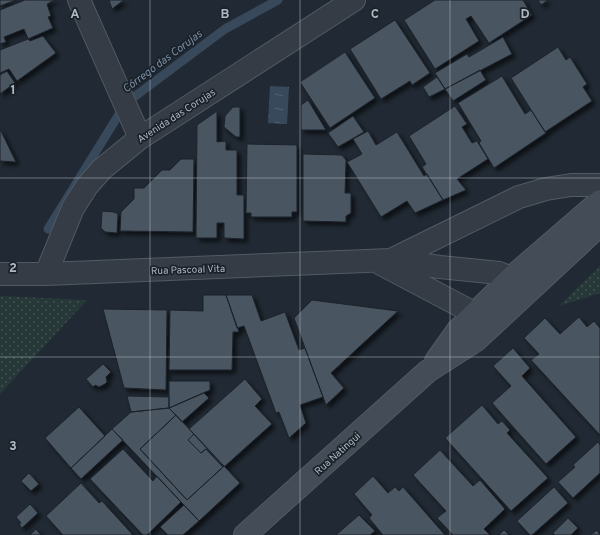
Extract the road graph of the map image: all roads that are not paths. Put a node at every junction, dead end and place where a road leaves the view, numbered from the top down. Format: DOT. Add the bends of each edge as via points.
graph roads {
  1 [pos="79,0"];
  2 [pos="354,0"];
  3 [pos="136,129"];
  4 [pos="600,185"];
  5 [pos="600,201"];
  6 [pos="600,225"];
  7 [pos="383,261"];
  8 [pos="0,274"];
  9 [pos="46,274"];
  10 [pos="511,278"];
  11 [pos="531,290"];
  12 [pos="475,313"];
  13 [pos="494,324"];
  14 [pos="428,371"];
  15 [pos="245,535"];
  1 -- 3 [label="street"];
  2 -- 3 [label="street, Avenida das Corujas"];
  3 -- 9 [label="street, Avenida das Corujas" via="87,186 73,208"];
  4 -- 7 [label="street, Rua Pascoal Vita" via="571,185 519,197"];
  5 -- 10 [label="street, Rua Natingui"];
  6 -- 11 [label="street, Rua Natingui"];
  7 -- 9 [label="street, Rua Pascoal Vita"];
  7 -- 10 [label="street, Rua Pascoal Vita" via="487,272"];
  7 -- 12 [label="street, Rua Pascoal Vita"];
  8 -- 9 [label="street, Rua Pascoal Vita"];
  10 -- 11 [label="street, Rua Pascoal Vita"];
  10 -- 12 [label="street, Rua Natingui"];
  11 -- 13 [label="street, Rua Natingui"];
  12 -- 13 [label="street, Rua Pascoal Vita"];
  12 -- 14 [label="street, Rua Natingui" via="458,330"];
  13 -- 14 [label="street, Rua Natingui" via="475,341"];
  14 -- 15 [label="street, Rua Natingui"];
}
